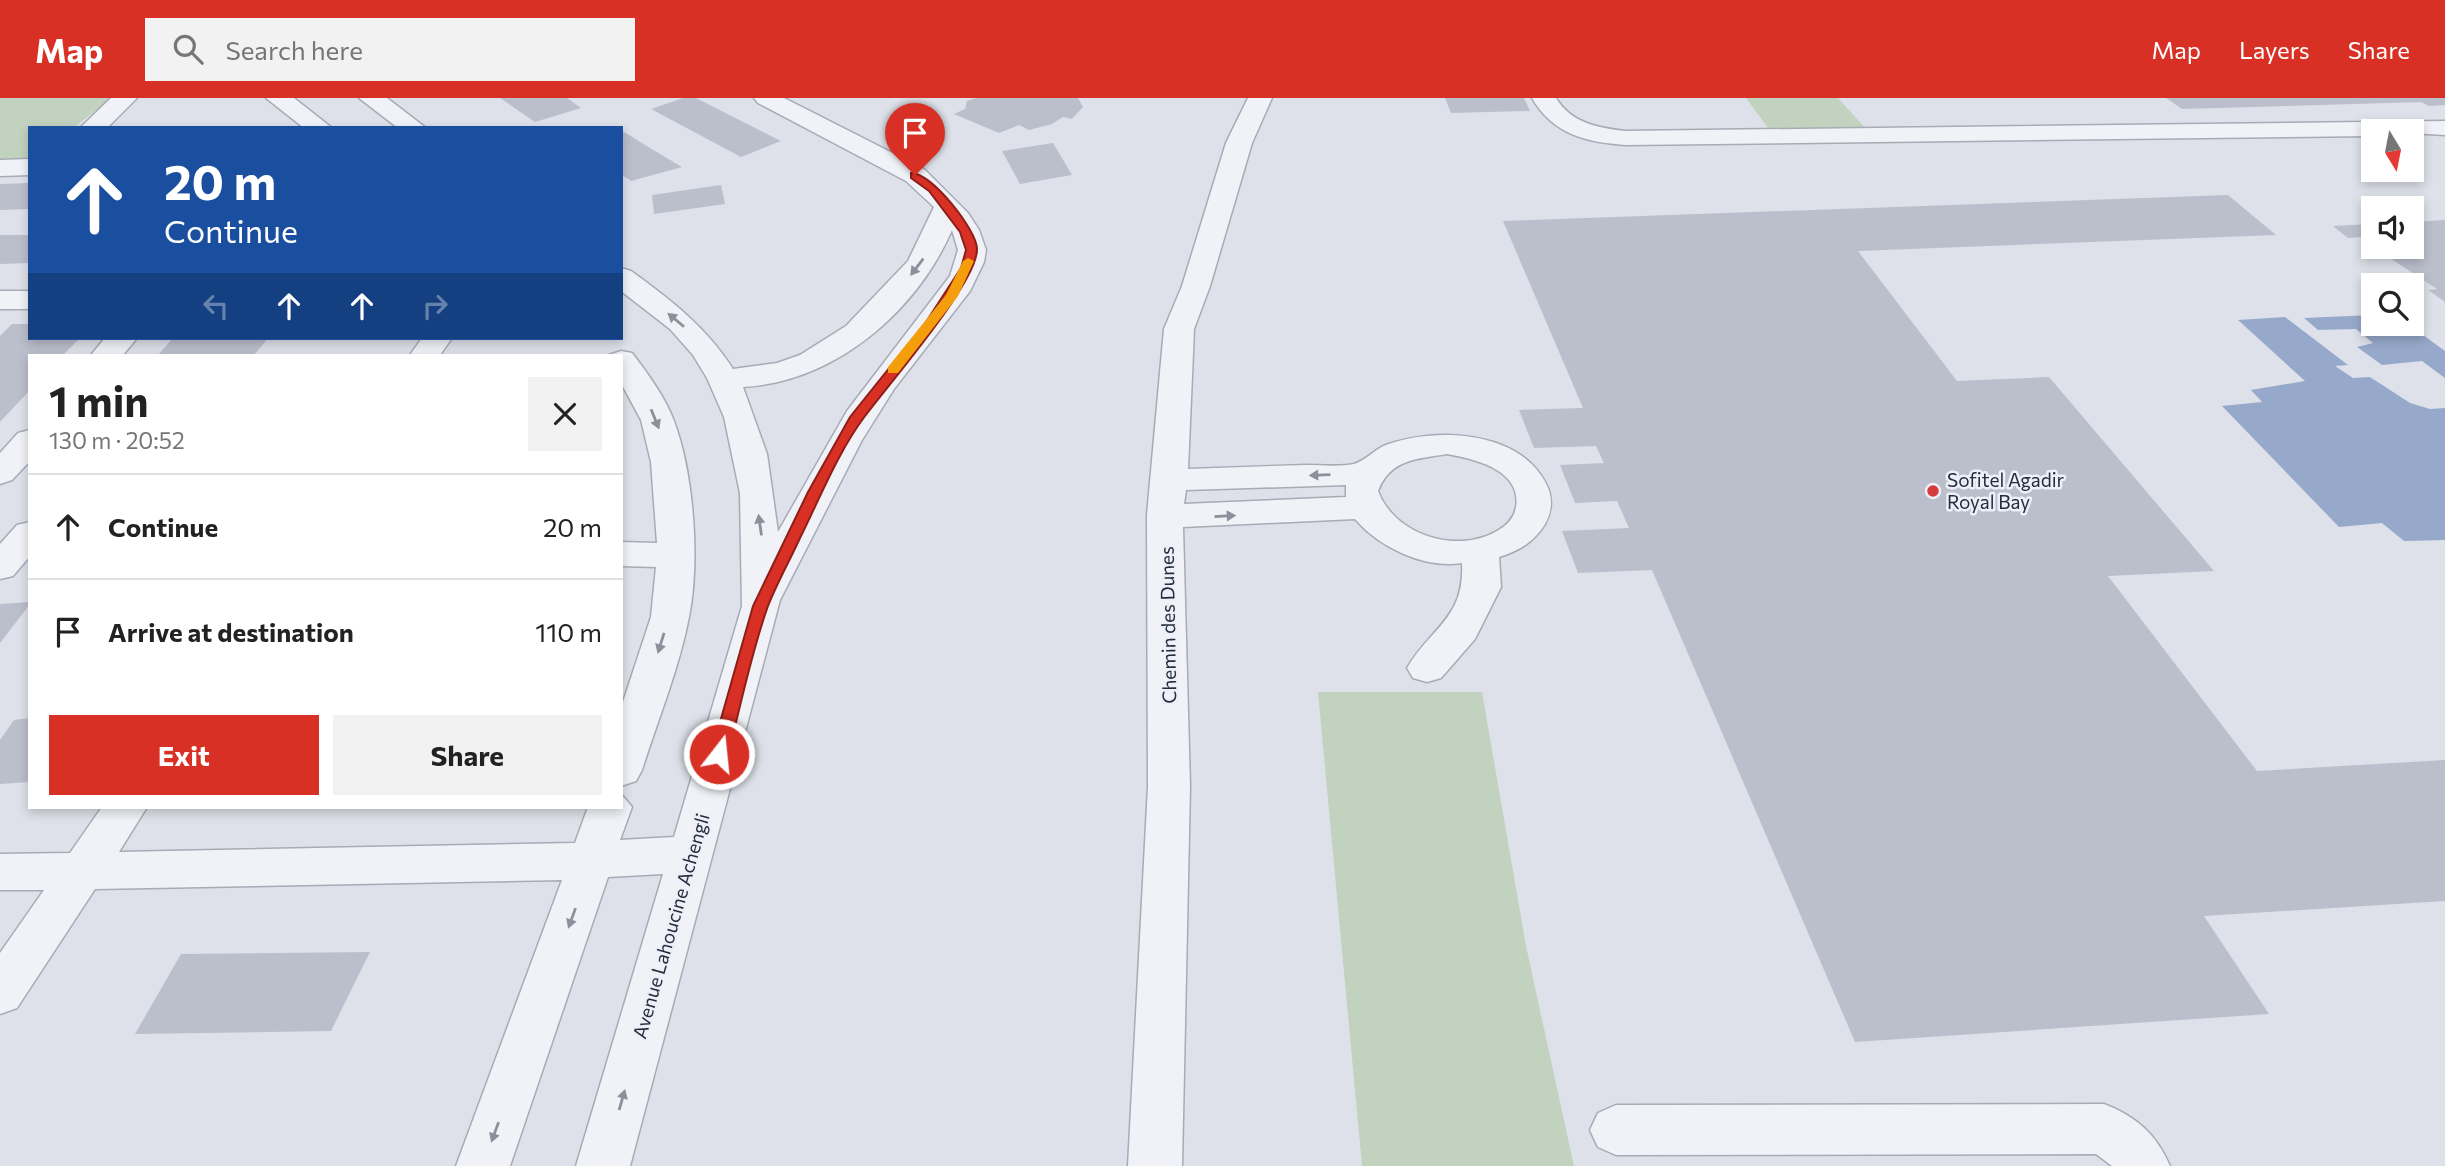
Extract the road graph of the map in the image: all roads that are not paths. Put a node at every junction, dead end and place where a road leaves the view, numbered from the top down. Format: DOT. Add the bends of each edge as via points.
graph roads {
  1 [pos="125,98"];
  2 [pos="278,98"];
  3 [pos="371,98"];
  4 [pos="766,98"];
  5 [pos="1260,98"];
  6 [pos="1544,98"];
  7 [pos="94,126"];
  8 [pos="317,126"];
  9 [pos="411,126"];
  10 [pos="2445,128"];
  11 [pos="0,167"];
  12 [pos="28,167"];
  13 [pos="948,207"];
  14 [pos="623,279"];
  15 [pos="0,300"];
  16 [pos="28,300"];
  17 [pos="120,340"];
  18 [pos="605,340"];
  19 [pos="107,354"];
  20 [pos="617,354"];
  21 [pos="623,363"];
  22 [pos="722,379"];
  23 [pos="28,442"];
  24 [pos="0,473"];
  25 [pos="1363,491"];
  26 [pos="1167,498"];
  27 [pos="28,535"];
  28 [pos="1480,551"];
  29 [pos="623,554"];
  30 [pos="673,555"];
  31 [pos="0,569"];
  32 [pos="28,570"];
  33 [pos="761,606"];
  34 [pos="1427,668"];
  35 [pos="623,764"];
  36 [pos="124,809"];
  37 [pos="609,809"];
  38 [pos="692,854"];
  39 [pos="594,857"];
  40 [pos="83,871"];
  41 [pos="0,873"];
  42 [pos="0,993"];
  43 [pos="1616,1129"];
  44 [pos="483,1166"];
  45 [pos="603,1166"];
  46 [pos="1155,1166"];
  47 [pos="2143,1166"];
  1 -- 7 [label="street"];
  2 -- 8 [label="street"];
  3 -- 9 [label="street"];
  4 -- 13 [label="street" via="915,175"];
  5 -- 26 [label="street, Chemin des Dunes" via="1239,143 1179,329"];
  6 -- 10 [label="street" via="1556,118 1577,130 1625,138"];
  11 -- 12 [label="street"];
  13 -- 22 [label="street, one-way" via="919,266 833,351 815,362 770,376"];
  13 -- 33 [label="street" via="966,231 972,250 967,268 931,324 857,417"];
  22 -- 14 [label="street, Avenue Lahoucine Achengli, one-way" via="682,324"];
  15 -- 16 [label="street"];
  17 -- 19 [label="street"];
  18 -- 20 [label="street"];
  21 -- 30 [label="street, one-way" via="658,422 669,472"];
  33 -- 22 [label="street, Avenue Lahoucine Achengli, one-way" via="764,547 751,458 735,401"];
  23 -- 24 [label="street"];
  25 -- 26 [label="street" via="1220,516"];
  25 -- 28 [label="street" via="1387,534 1431,551"];
  25 -- 28 [label="street" via="1383,456 1413,446 1447,444 1485,451 1516,468 1534,492 1533,517 1515,539"];
  26 -- 46 [label="street, Chemin des Dunes" via="1169,786"];
  27 -- 31 [label="street"];
  28 -- 34 [label="street" via="1482,587 1461,629"];
  29 -- 30 [label="street"];
  30 -- 35 [label="street, one-way" via="670,614"];
  31 -- 32 [label="street"];
  33 -- 38 [label="street, Avenue Lahoucine Achengli"];
  36 -- 40 [label="street"];
  37 -- 39 [label="street"];
  38 -- 39 [label="street"];
  45 -- 38 [label="street, Avenue Lahoucine Achengli, one-way"];
  39 -- 40 [label="street" via="517,864"];
  39 -- 44 [label="street, one-way"];
  40 -- 41 [label="street"];
  40 -- 42 [label="street"];
  43 -- 47 [label="street" via="2104,1129 2130,1147"];
}
